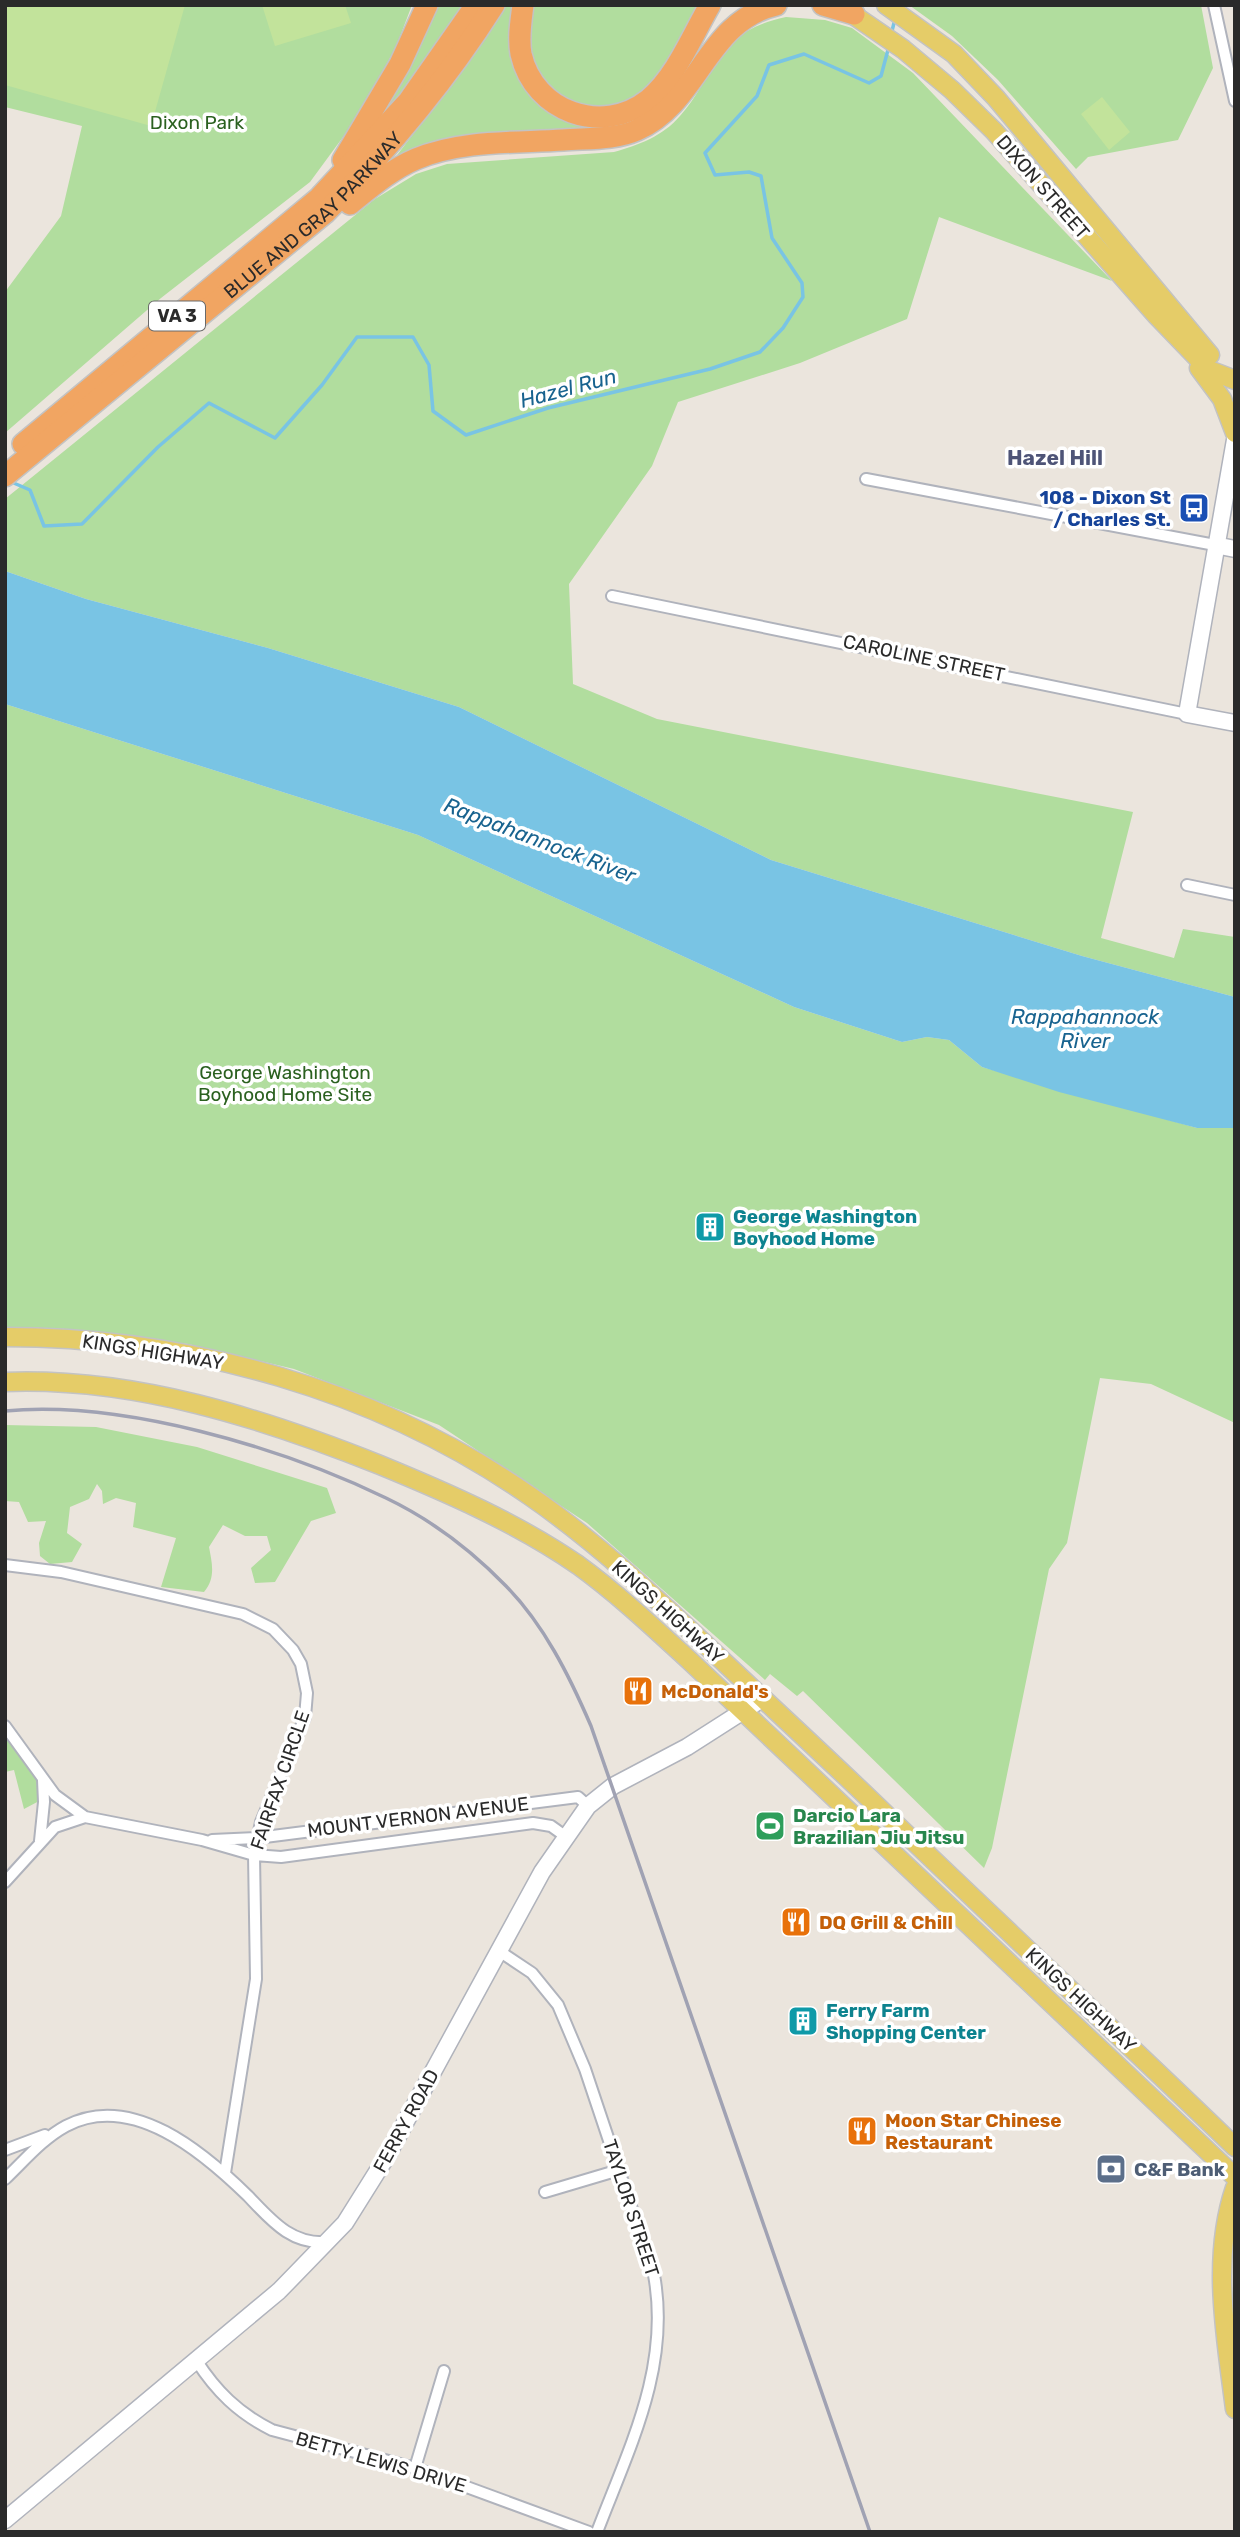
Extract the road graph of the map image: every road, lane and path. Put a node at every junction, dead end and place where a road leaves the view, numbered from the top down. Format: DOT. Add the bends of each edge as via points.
graph roads {
  1 [pos="426,5"];
  2 [pos="476,5"];
  3 [pos="494,5"];
  4 [pos="523,5"];
  5 [pos="733,5"];
  6 [pos="776,5"];
  7 [pos="823,5"];
  8 [pos="886,5"];
  9 [pos="1214,5"];
  10 [pos="707,8"];
  11 [pos="847,10"];
  12 [pos="705,61"];
  13 [pos="1235,101"];
  14 [pos="319,198"];
  15 [pos="263,267"];
  16 [pos="1157,317"];
  17 [pos="1235,377"];
  18 [pos="1235,433"];
  19 [pos="44,437"];
  20 [pos="1235,440"];
  21 [pos="5,458"];
  22 [pos="5,476"];
  23 [pos="866,479"];
  24 [pos="1215,545"];
  25 [pos="1235,549"];
  26 [pos="612,596"];
  27 [pos="1187,713"];
  28 [pos="1235,723"];
  29 [pos="1187,886"];
  30 [pos="1235,895"];
  31 [pos="5,1338"];
  32 [pos="5,1382"];
  33 [pos="5,1565"];
  34 [pos="762,1699"];
  35 [pos="744,1712"];
  36 [pos="5,1726"];
  37 [pos="43,1780"];
  38 [pos="588,1806"];
  39 [pos="85,1816"];
  40 [pos="565,1836"];
  41 [pos="257,1838"];
  42 [pos="202,1840"];
  43 [pos="40,1843"];
  44 [pos="254,1855"];
  45 [pos="5,1882"];
  46 [pos="499,1951"];
  47 [pos="67,2126"];
  48 [pos="1235,2147"];
  49 [pos="5,2150"];
  50 [pos="619,2170"];
  51 [pos="225,2174"];
  52 [pos="1235,2177"];
  53 [pos="5,2179"];
  54 [pos="1235,2188"];
  55 [pos="545,2192"];
  56 [pos="328,2242"];
  57 [pos="196,2360"];
  58 [pos="444,2371"];
  59 [pos="1235,2409"];
  60 [pos="415,2468"];
  61 [pos="5,2520"];
  62 [pos="589,2532"];
  63 [pos="597,2532"];
  1 -- 14 [label="highway" via="383,97"];
  2 -- 14 [label="highway, BLUE AND GRAY PARKWAY / VA 3" via="408,102"];
  3 -- 15 [label="highway, BLUE AND GRAY PARKWAY / VA 3" via="397,138"];
  4 -- 10 [label="highway" via="521,53 532,78 564,110 592,118 620,115 657,91"];
  5 -- 12 [label="highway"];
  6 -- 12 [label="highway" via="735,24"];
  7 -- 11 [label="highway"];
  8 -- 17 [label="main road, DIXON STREET" via="933,37 996,97 1199,343"];
  9 -- 13 [label="street"];
  11 -- 16 [label="main road, DIXON STREET" via="929,69 994,131"];
  12 -- 15 [label="highway" via="679,101 649,125 619,136 432,153 395,170"];
  14 -- 19 [label="highway, BLUE AND GRAY PARKWAY / VA 3"];
  15 -- 19 [label="highway, BLUE AND GRAY PARKWAY / VA 3"];
  16 -- 17 [label="main road, DIXON STREET" via="1209,370"];
  16 -- 18 [label="main road" via="1223,398"];
  19 -- 21 [label="highway, BLUE AND GRAY PARKWAY / VA 3"];
  19 -- 22 [label="highway, BLUE AND GRAY PARKWAY / VA 3"];
  20 -- 24 [label="main road"];
  23 -- 24 [label="street"];
  24 -- 25 [label="main road"];
  24 -- 27 [label="main road"];
  26 -- 27 [label="street, CAROLINE STREET"];
  27 -- 28 [label="main road, CAROLINE STREET"];
  29 -- 30 [label="street"];
  31 -- 34 [label="main road, KINGS HIGHWAY" via="122,1344 230,1363 397,1421 494,1472 565,1522 642,1585"];
  32 -- 35 [label="main road, KINGS HIGHWAY" via="115,1389 217,1409 312,1438 434,1487 501,1519 578,1565"];
  33 -- 41 [label="street, FAIRFAX CIRCLE" via="61,1572 243,1614 285,1640 305,1678 307,1708"];
  34 -- 35 [label="main road, FERRY ROAD"];
  34 -- 48 [label="main road, KINGS HIGHWAY"];
  35 -- 38 [label="main road, FERRY ROAD" via="613,1786"];
  35 -- 52 [label="main road, KINGS HIGHWAY"];
  36 -- 37 [label="street"];
  37 -- 39 [label="street" via="55,1795"];
  37 -- 43 [label="street"];
  38 -- 40 [label="main road, FERRY ROAD"];
  38 -- 41 [label="street, MOUNT VERNON AVENUE" via="578,1797"];
  39 -- 42 [label="street, MOUNT VERNON AVENUE"];
  39 -- 43 [label="street" via="55,1827"];
  40 -- 44 [label="street, MOUNT VERNON AVENUE" via="551,1826 533,1823 311,1853"];
  40 -- 46 [label="main road, FERRY ROAD"];
  41 -- 42 [label="street, MOUNT VERNON AVENUE"];
  41 -- 44 [label="street, FAIRFAX CIRCLE"];
  42 -- 44 [label="street, MOUNT VERNON AVENUE"];
  43 -- 45 [label="street"];
  44 -- 51 [label="street, FAIRFAX CIRCLE" via="256,1979"];
  46 -- 50 [label="street, TAYLOR STREET" via="532,1973 558,2004"];
  46 -- 56 [label="main road, FERRY ROAD" via="369,2187"];
  47 -- 49 [label="street"];
  47 -- 51 [label="street" via="115,2117 144,2123 184,2141"];
  47 -- 53 [label="street"];
  50 -- 55 [label="street"];
  50 -- 63 [label="street, TAYLOR STREET" via="654,2275 660,2324 645,2408"];
  51 -- 56 [label="street" via="283,2231 306,2241"];
  54 -- 59 [label="main road" via="1222,2285"];
  56 -- 57 [label="main road, FERRY ROAD" via="279,2291"];
  57 -- 60 [label="street, BETTY LEWIS DRIVE" via="222,2395 272,2430"];
  57 -- 61 [label="main road, FERRY ROAD"];
  58 -- 60 [label="street"];
  60 -- 62 [label="street, BETTY LEWIS DRIVE"];
}
